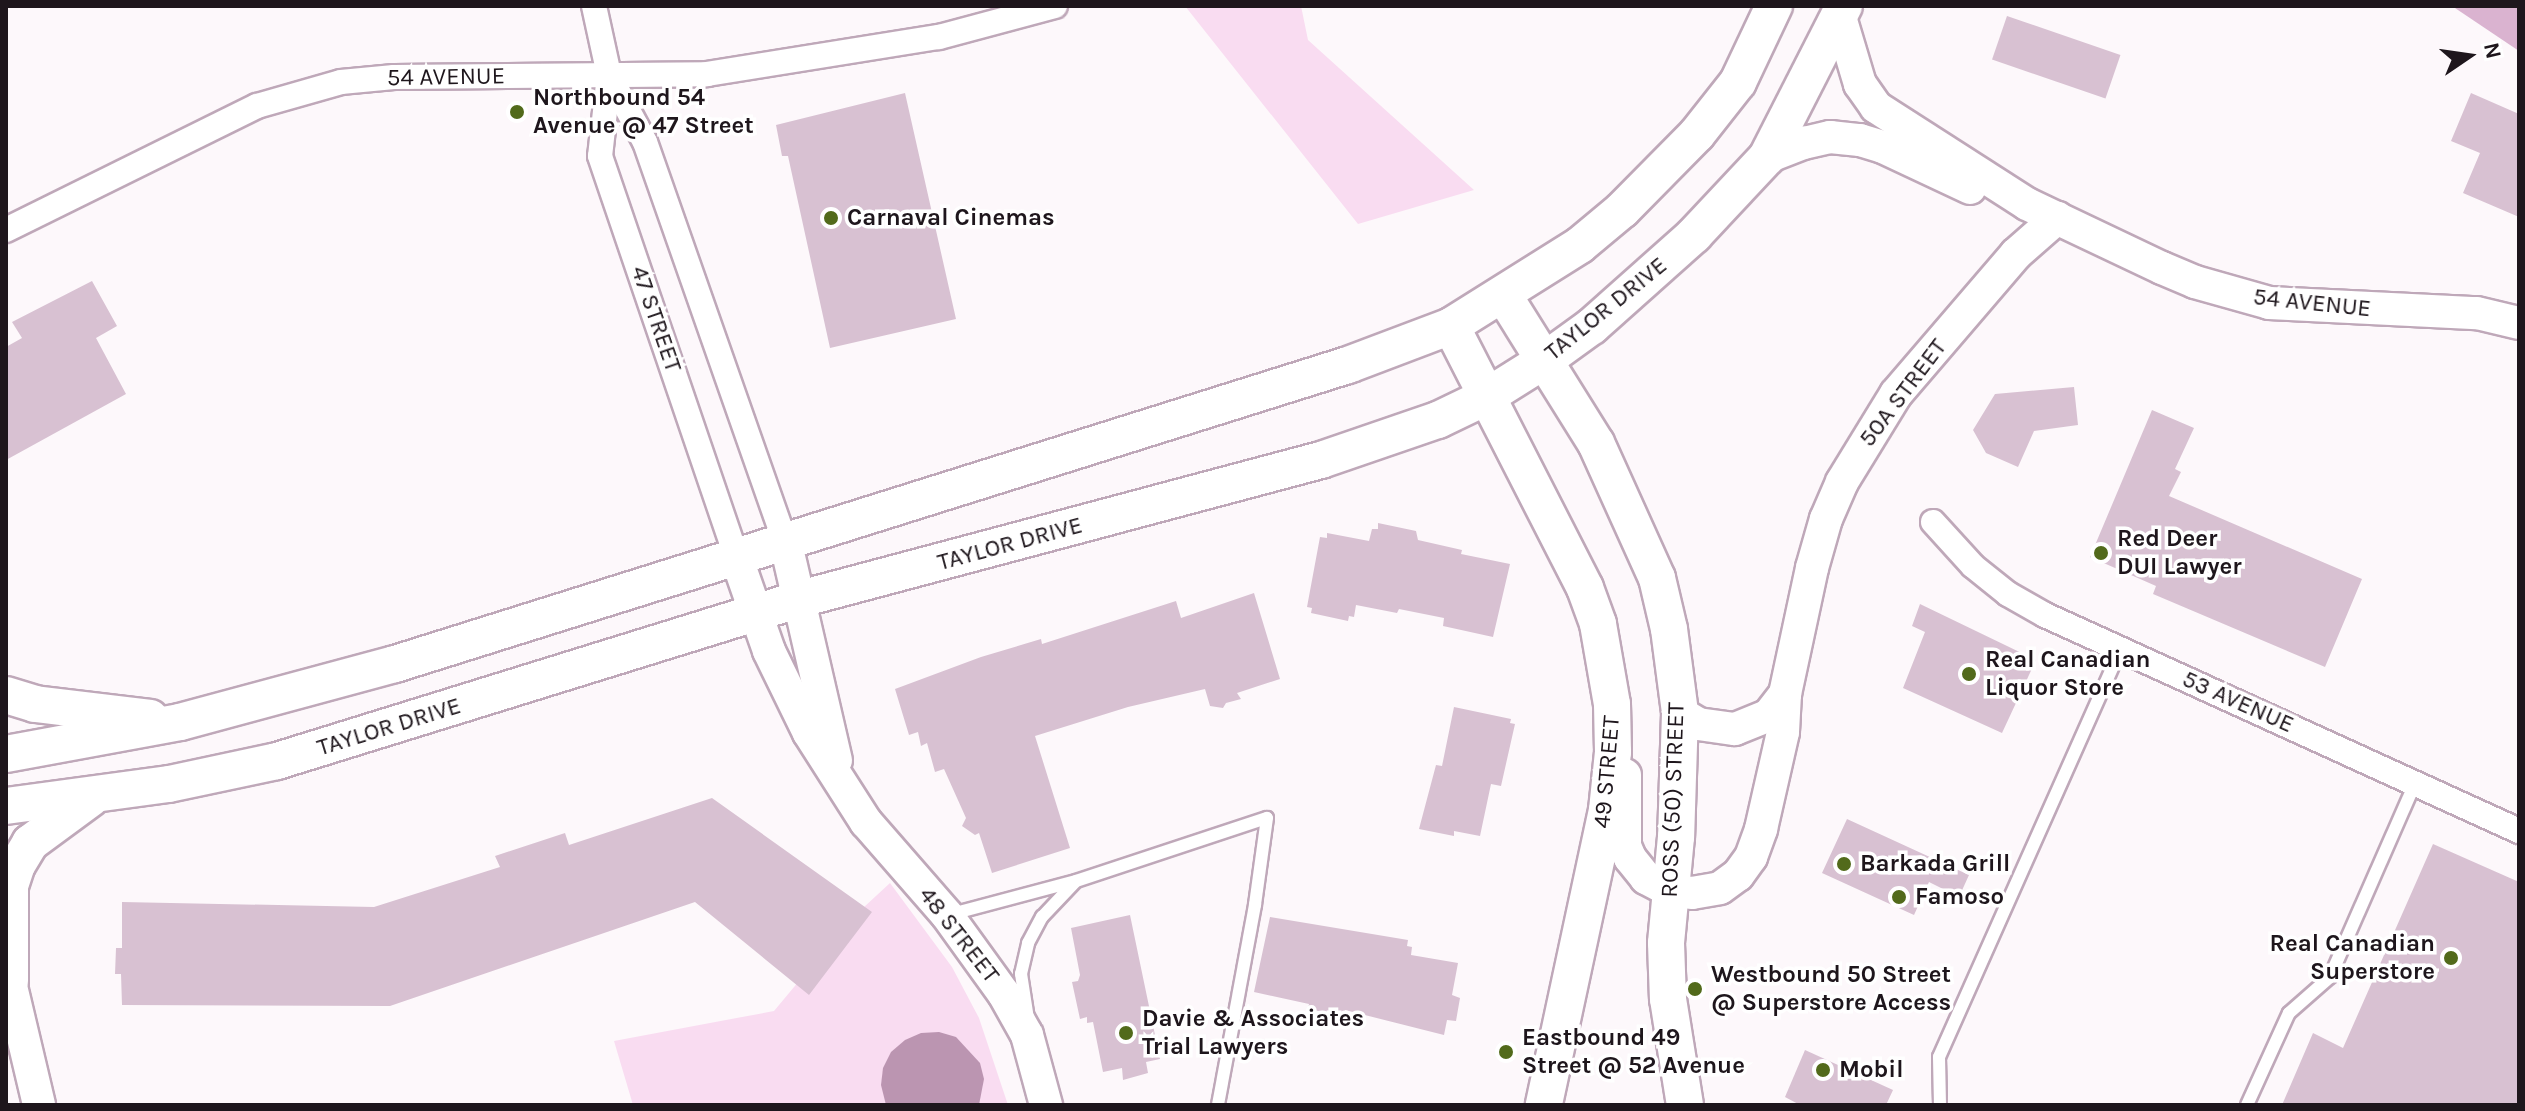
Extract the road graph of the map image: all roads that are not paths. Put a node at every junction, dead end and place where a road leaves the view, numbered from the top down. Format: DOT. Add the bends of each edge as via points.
graph roads {
  1 [pos="594,6"];
  2 [pos="1055,6"];
  3 [pos="1774,6"];
  4 [pos="1842,12"];
  5 [pos="609,75"];
  6 [pos="1767,157"];
  7 [pos="2027,204"];
  8 [pos="2057,218"];
  9 [pos="6,230"];
  10 [pos="1504,296"];
  11 [pos="2519,323"];
  12 [pos="1451,326"];
  13 [pos="1545,360"];
  14 [pos="1486,397"];
  15 [pos="1933,522"];
  16 [pos="786,544"];
  17 [pos="737,559"];
  18 [pos="800,599"];
  19 [pos="755,613"];
  20 [pos="2121,649"];
  21 [pos="1785,694"];
  22 [pos="6,695"];
  23 [pos="1612,704"];
  24 [pos="1680,713"];
  25 [pos="180,722"];
  26 [pos="6,754"];
  27 [pos="841,782"];
  28 [pos="2415,783"];
  29 [pos="98,794"];
  30 [pos="6,806"];
  31 [pos="2519,831"];
  32 [pos="1076,881"];
  33 [pos="1670,891"];
  34 [pos="947,915"];
  35 [pos="8,973"];
  36 [pos="1027,1035"];
  37 [pos="39,1105"];
  38 [pos="1046,1105"];
  39 [pos="1218,1105"];
  40 [pos="1544,1105"];
  41 [pos="1685,1105"];
  42 [pos="1940,1105"];
  43 [pos="2247,1105"];
  1 -- 5 [label="street, 47 STREET"];
  2 -- 5 [label="street, 54 AVENUE" via="939,37 727,71"];
  3 -- 10 [label="main road" via="1738,82 1697,134 1622,210"];
  4 -- 6 [label="main road, TAYLOR DRIVE"];
  4 -- 7 [label="street" via="1860,84 1876,107"];
  5 -- 9 [label="street, 54 AVENUE" via="394,77 304,90 257,106"];
  5 -- 16 [label="street, 47 STREET" via="645,142"];
  5 -- 17 [label="street, 47 STREET" via="600,156"];
  6 -- 7 [label="street" via="1830,137 1860,140 1994,199"];
  6 -- 13 [label="main road, TAYLOR DRIVE" via="1664,263"];
  7 -- 8 [label="street, 54 AVENUE"];
  8 -- 11 [label="street, 54 AVENUE" via="2195,282 2269,303 2477,313"];
  8 -- 21 [label="street, 50A STREET" via="2016,254 1896,394 1856,455 1819,541"];
  10 -- 12 [label="main road"];
  10 -- 13 [label="main road, ROSS (50) STREET"];
  12 -- 14 [label="main road, 49 STREET"];
  12 -- 16 [label="main road" via="1348,365"];
  13 -- 14 [label="main road, TAYLOR DRIVE"];
  13 -- 24 [label="main road, ROSS (50) STREET" via="1596,443 1657,578"];
  14 -- 18 [label="main road, TAYLOR DRIVE" via="1438,420 1321,460"];
  14 -- 23 [label="main road, 49 STREET" via="1585,588 1598,624"];
  15 -- 20 [label="street, 53 AVENUE" via="1973,566 2008,594"];
  16 -- 17 [label="main road"];
  16 -- 18 [label="street, 48 STREET"];
  17 -- 19 [label="street, 48 STREET"];
  17 -- 25 [label="main road" via="395,664"];
  18 -- 19 [label="main road, TAYLOR DRIVE"];
  18 -- 27 [label="street, 48 STREET"];
  19 -- 27 [label="street, 48 STREET" via="809,733"];
  19 -- 29 [label="main road, TAYLOR DRIVE" via="277,761"];
  20 -- 28 [label="street, 53 AVENUE"];
  20 -- 42 [label="lane" via="1939,1057"];
  21 -- 24 [label="street" via="1768,716 1735,729 1698,724"];
  21 -- 33 [label="street, 50A STREET" via="1783,732 1751,857 1720,888"];
  22 -- 25 [label="main road" via="68,710"];
  23 -- 33 [label="street" via="1626,760 1625,846 1638,870"];
  23 -- 40 [label="main road, 49 STREET" via="1607,810"];
  24 -- 33 [label="main road, ROSS (50) STREET"];
  25 -- 26 [label="main road"];
  27 -- 34 [label="street, 48 STREET" via="888,850"];
  28 -- 31 [label="street, 53 AVENUE"];
  28 -- 43 [label="lane" via="2330,977 2289,1013"];
  29 -- 30 [label="main road, TAYLOR DRIVE"];
  29 -- 35 [label="main road" via="30,843 17,865 10,886"];
  32 -- 34 [label="lane"];
  32 -- 36 [label="lane" via="1042,917 1022,961"];
  32 -- 39 [label="lane" via="1267,818"];
  33 -- 41 [label="main road, ROSS (50) STREET" via="1668,999"];
  34 -- 36 [label="street, 48 STREET"];
  35 -- 37 [label="street"];
  36 -- 38 [label="street, 48 STREET"];
}
